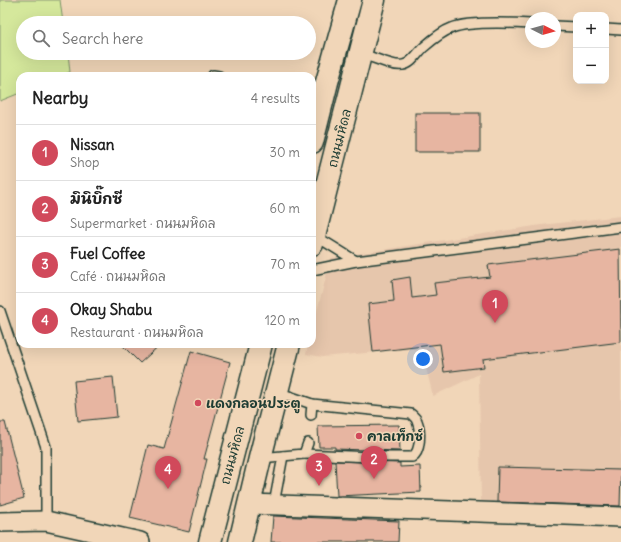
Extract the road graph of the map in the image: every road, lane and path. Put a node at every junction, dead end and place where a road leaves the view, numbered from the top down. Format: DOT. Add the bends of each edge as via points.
graph roads {
  1 [pos="336,0"];
  2 [pos="350,0"];
  3 [pos="374,0"];
  4 [pos="384,0"];
  5 [pos="525,24"];
  6 [pos="561,26"];
  7 [pos="573,27"];
  8 [pos="609,29"];
  9 [pos="621,30"];
  10 [pos="365,55"];
  11 [pos="321,93"];
  12 [pos="348,102"];
  13 [pos="316,120"];
  14 [pos="316,227"];
  15 [pos="621,227"];
  16 [pos="316,241"];
  17 [pos="356,261"];
  18 [pos="316,269"];
  19 [pos="0,310"];
  20 [pos="259,348"];
  21 [pos="288,348"];
  22 [pos="278,392"];
  23 [pos="312,404"];
  24 [pos="311,415"];
  25 [pos="308,443"];
  26 [pos="304,454"];
  27 [pos="283,456"];
  28 [pos="260,458"];
  29 [pos="250,504"];
  30 [pos="274,504"];
  31 [pos="621,517"];
  32 [pos="46,521"];
  33 [pos="0,522"];
  34 [pos="140,542"];
  35 [pos="210,542"];
  36 [pos="240,542"];
  1 -- 11 [label="main road, ถนนมหิดล"];
  2 -- 11 [label="main road, ถนนมหิดล"];
  3 -- 12 [label="main road, ถนนมหิดล"];
  4 -- 10 [label="main road, ถนนมหิดล"];
  5 -- 10 [label="lane" via="452,28 423,47 404,65"];
  6 -- 7 [label="lane"];
  8 -- 9 [label="lane"];
  10 -- 12 [label="main road, ถนนมหิดล"];
  11 -- 13 [label="main road, ถนนมหิดล"];
  12 -- 14 [label="main road, ถนนมหิดล"];
  15 -- 17 [label="lane"];
  16 -- 17 [label="lane"];
  17 -- 18 [label="lane"];
  19 -- 32 [label="lane" via="46,447"];
  20 -- 35 [label="main road, ถนนมหิดล"];
  21 -- 22 [label="main road"];
  22 -- 23 [label="lane"];
  22 -- 28 [label="main road"];
  23 -- 24 [label="lane"];
  23 -- 26 [label="lane" via="411,414 417,421 418,448 412,457"];
  25 -- 26 [label="lane"];
  26 -- 27 [label="lane"];
  27 -- 28 [label="lane"];
  27 -- 30 [label="lane"];
  28 -- 29 [label="main road"];
  29 -- 30 [label="street"];
  29 -- 36 [label="main road"];
  30 -- 31 [label="street"];
  32 -- 33 [label="street"];
  32 -- 34 [label="street"];
}
